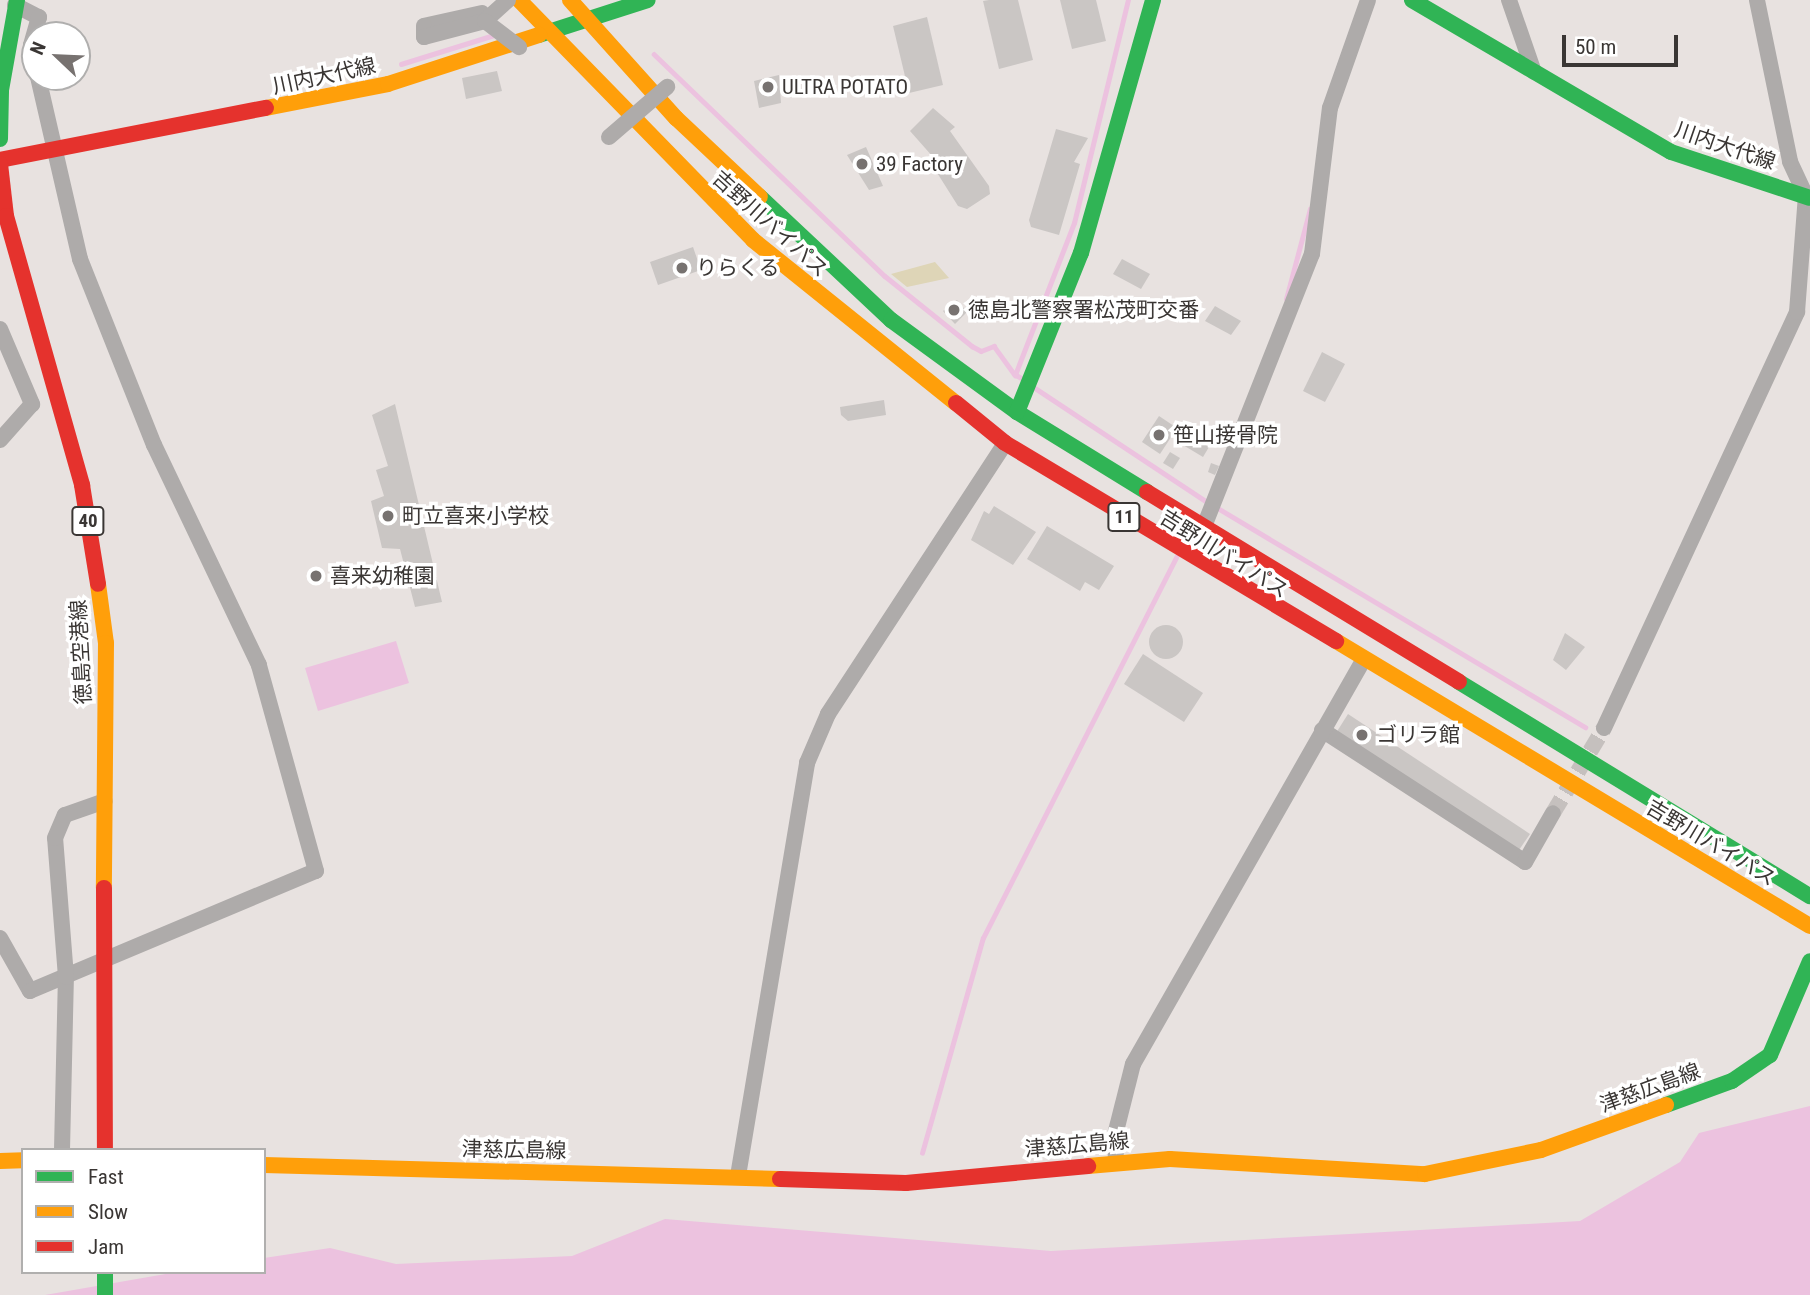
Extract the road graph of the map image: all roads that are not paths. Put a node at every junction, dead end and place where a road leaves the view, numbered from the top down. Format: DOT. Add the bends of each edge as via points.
graph roads {
  1 [pos="508,0"];
  2 [pos="519,0"];
  3 [pos="569,0"];
  4 [pos="648,0"];
  5 [pos="1153,0"];
  6 [pos="1368,0"];
  7 [pos="1412,0"];
  8 [pos="1509,0"];
  9 [pos="1757,0"];
  10 [pos="16,3"];
  11 [pos="585,18"];
  12 [pos="37,21"];
  13 [pos="547,31"];
  14 [pos="519,47"];
  15 [pos="1534,72"];
  16 [pos="667,88"];
  17 [pos="41,91"];
  18 [pos="609,136"];
  19 [pos="0,139"];
  20 [pos="52,151"];
  21 [pos="0,162"];
  22 [pos="1808,197"];
  23 [pos="0,329"];
  24 [pos="1017,412"];
  25 [pos="0,440"];
  26 [pos="1005,443"];
  27 [pos="1203,529"];
  28 [pos="1362,662"];
  29 [pos="1604,728"];
  30 [pos="1322,730"];
  31 [pos="104,801"];
  32 [pos="1553,813"];
  33 [pos="1810,895"];
  34 [pos="1810,926"];
  35 [pos="0,938"];
  36 [pos="1810,961"];
  37 [pos="66,977"];
  38 [pos="62,1148"];
  39 [pos="104,1148"];
  40 [pos="21,1160"];
  41 [pos="0,1161"];
  42 [pos="1116,1162"];
  43 [pos="266,1165"];
  44 [pos="738,1176"];
  45 [pos="105,1274"];
  46 [pos="105,1295"];
  1 -- 14 [label="street, bridge" via="484,17"];
  2 -- 13 [label="main road, 吉野川バイパス / 11"];
  3 -- 11 [label="main road, 吉野川バイパス / 11"];
  4 -- 11 [label="main road, 川内大代線"];
  5 -- 24 [label="main road" via="1081,253"];
  6 -- 27 [label="street" via="1330,108 1312,254"];
  7 -- 15 [label="main road, 川内大代線"];
  8 -- 15 [label="street"];
  9 -- 22 [label="street" via="1790,161"];
  10 -- 12 [label="street"];
  10 -- 19 [label="main road"];
  11 -- 13 [label="main road, 川内大代線"];
  11 -- 24 [label="main road, 吉野川バイパス / 11" via="676,118 872,303"];
  13 -- 20 [label="main road, 川内大代線" via="388,84"];
  13 -- 26 [label="main road, 吉野川バイパス / 11" via="753,240"];
  15 -- 22 [label="main road, 川内大代線" via="1671,152"];
  16 -- 18 [label="street, bridge"];
  17 -- 20 [label="street"];
  20 -- 21 [label="main road, 川内大代線"];
  20 -- 37 [label="street" via="79,259 107,332 259,665 316,871"];
  21 -- 31 [label="main road, 徳島空港線 / 40" via="6,216 78,472 96,566 106,643"];
  22 -- 29 [label="street" via="1793,329"];
  23 -- 25 [label="street" via="32,404"];
  24 -- 27 [label="main road, 吉野川バイパス / 11"];
  26 -- 28 [label="main road, 吉野川バイパス / 11"];
  26 -- 44 [label="street" via="828,714 807,763"];
  27 -- 33 [label="main road, 吉野川バイパス / 11"];
  28 -- 30 [label="street"];
  28 -- 34 [label="main road, 吉野川バイパス / 11"];
  30 -- 32 [label="street" via="1525,862"];
  30 -- 42 [label="street" via="1133,1064 1115,1135"];
  31 -- 37 [label="street" via="65,815 55,838"];
  31 -- 39 [label="main road, 徳島空港線 / 40, bridge"];
  35 -- 37 [label="street" via="30,991"];
  36 -- 42 [label="main road, 津慈広島線" via="1770,1055 1732,1081 1541,1150 1425,1174 1170,1159"];
  37 -- 38 [label="street"];
  40 -- 41 [label="main road"];
  42 -- 44 [label="main road, 津慈広島線" via="906,1183"];
  43 -- 44 [label="main road, 津慈広島線"];
  45 -- 46 [label="main road"];
}
